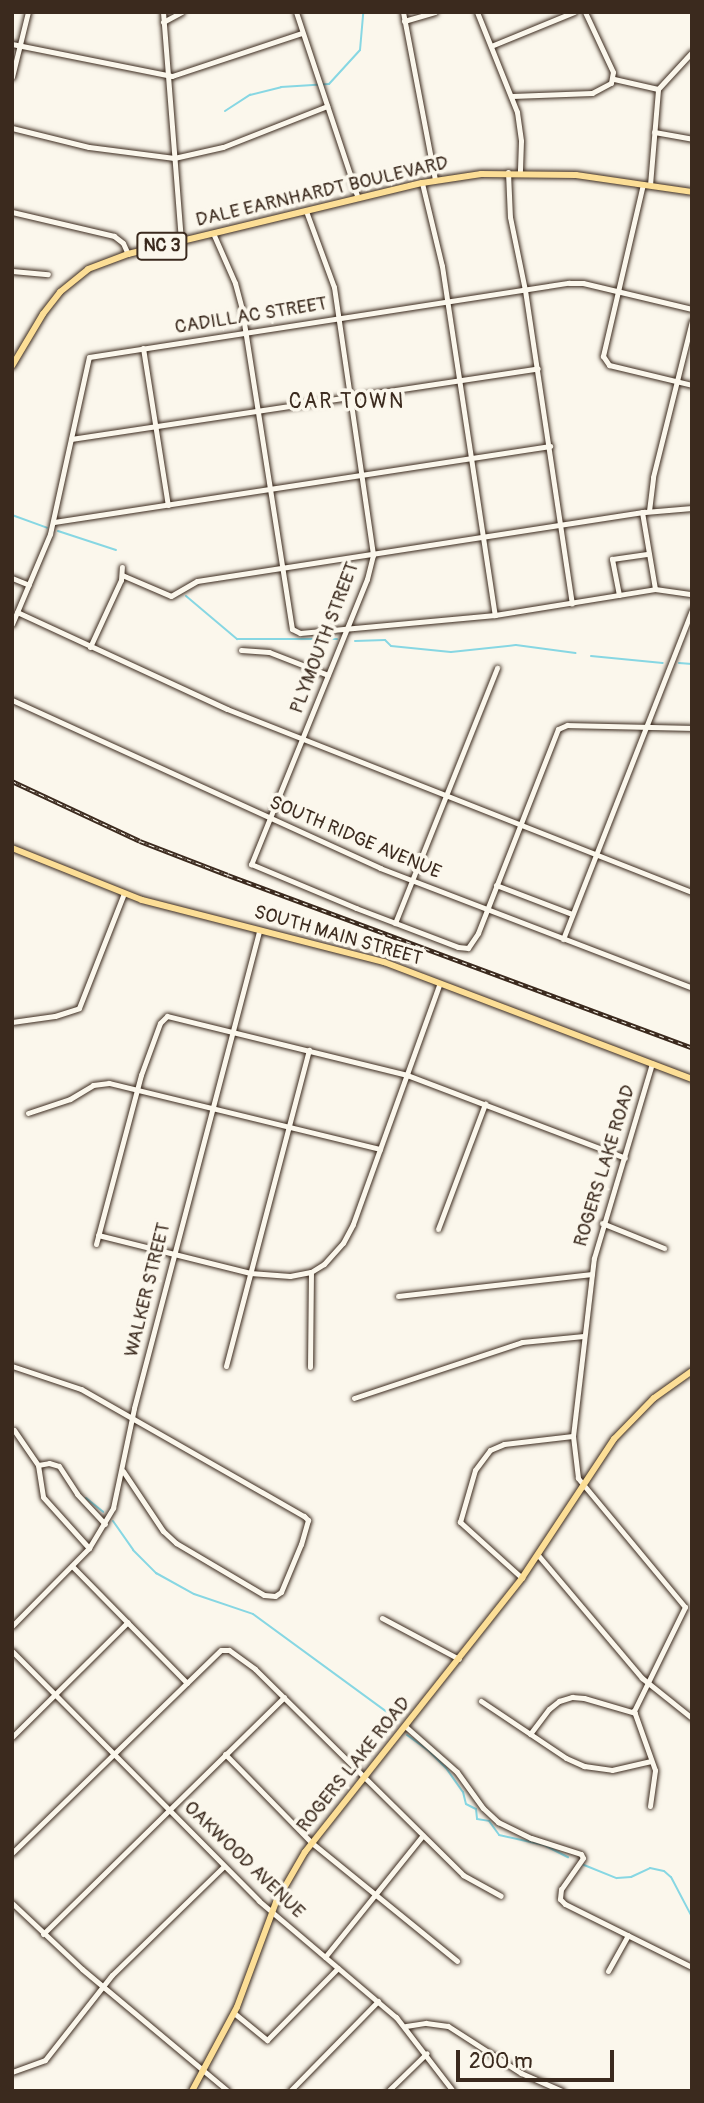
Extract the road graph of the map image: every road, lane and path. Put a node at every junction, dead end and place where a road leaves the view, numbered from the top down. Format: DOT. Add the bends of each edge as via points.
graph roads {
  1 [pos="28,12"];
  2 [pos="163,12"];
  3 [pos="182,12"];
  4 [pos="296,12"];
  5 [pos="403,12"];
  6 [pos="435,12"];
  7 [pos="477,12"];
  8 [pos="574,12"];
  9 [pos="585,12"];
  10 [pos="404,21"];
  11 [pos="163,22"];
  12 [pos="302,33"];
  13 [pos="12,44"];
  14 [pos="20,46"];
  15 [pos="491,46"];
  16 [pos="692,52"];
  17 [pos="168,75"];
  18 [pos="12,77"];
  19 [pos="614,79"];
  20 [pos="658,89"];
  21 [pos="512,96"];
  22 [pos="327,106"];
  23 [pos="12,128"];
  24 [pos="654,132"];
  25 [pos="692,139"];
  26 [pos="174,158"];
  27 [pos="508,172"];
  28 [pos="520,172"];
  29 [pos="435,180"];
  30 [pos="422,183"];
  31 [pos="646,185"];
  32 [pos="692,192"];
  33 [pos="358,198"];
  34 [pos="306,211"];
  35 [pos="12,212"];
  36 [pos="213,233"];
  37 [pos="181,241"];
  38 [pos="128,254"];
  39 [pos="12,271"];
  40 [pos="48,274"];
  41 [pos="525,290"];
  42 [pos="618,291"];
  43 [pos="447,302"];
  44 [pos="692,309"];
  45 [pos="339,318"];
  46 [pos="692,321"];
  47 [pos="245,333"];
  48 [pos="143,348"];
  49 [pos="12,366"];
  50 [pos="538,368"];
  51 [pos="459,380"];
  52 [pos="677,381"];
  53 [pos="692,385"];
  54 [pos="351,397"];
  55 [pos="257,411"];
  56 [pos="156,426"];
  57 [pos="71,439"];
  58 [pos="550,446"];
  59 [pos="471,458"];
  60 [pos="363,475"];
  61 [pos="269,489"];
  62 [pos="168,505"];
  63 [pos="692,508"];
  64 [pos="645,512"];
  65 [pos="54,522"];
  66 [pos="561,524"];
  67 [pos="483,536"];
  68 [pos="649,554"];
  69 [pos="373,555"];
  70 [pos="122,567"];
  71 [pos="281,568"];
  72 [pos="122,575"];
  73 [pos="12,578"];
  74 [pos="29,586"];
  75 [pos="655,589"];
  76 [pos="692,594"];
  77 [pos="619,595"];
  78 [pos="572,604"];
  79 [pos="692,609"];
  80 [pos="17,612"];
  81 [pos="495,615"];
  82 [pos="12,624"];
  83 [pos="348,626"];
  84 [pos="90,647"];
  85 [pos="241,650"];
  86 [pos="496,668"];
  87 [pos="328,675"];
  88 [pos="12,700"];
  89 [pos="692,728"];
  90 [pos="644,729"];
  91 [pos="302,740"];
  92 [pos="446,797"];
  93 [pos="270,820"];
  94 [pos="520,825"];
  95 [pos="13,849"];
  96 [pos="595,854"];
  97 [pos="413,881"];
  98 [pos="496,885"];
  99 [pos="692,892"];
  100 [pos="124,893"];
  101 [pos="486,910"];
  102 [pos="572,914"];
  103 [pos="395,923"];
  104 [pos="259,930"];
  105 [pos="563,939"];
  106 [pos="440,983"];
  107 [pos="692,988"];
  108 [pos="12,1022"];
  109 [pos="231,1031"];
  110 [pos="309,1050"];
  111 [pos="652,1063"];
  112 [pos="407,1075"];
  113 [pos="692,1079"];
  114 [pos="137,1090"];
  115 [pos="485,1104"];
  116 [pos="211,1108"];
  117 [pos="28,1113"];
  118 [pos="288,1127"];
  119 [pos="380,1149"];
  120 [pos="625,1158"];
  121 [pos="603,1223"];
  122 [pos="438,1229"];
  123 [pos="98,1236"];
  124 [pos="96,1244"];
  125 [pos="664,1248"];
  126 [pos="174,1254"];
  127 [pos="311,1272"];
  128 [pos="250,1273"];
  129 [pos="592,1273"];
  130 [pos="398,1296"];
  131 [pos="584,1336"];
  132 [pos="12,1366"];
  133 [pos="226,1366"];
  134 [pos="310,1367"];
  135 [pos="692,1371"];
  136 [pos="354,1398"];
  137 [pos="132,1419"];
  138 [pos="14,1430"];
  139 [pos="573,1436"];
  140 [pos="38,1465"];
  141 [pos="123,1471"];
  142 [pos="584,1484"];
  143 [pos="105,1524"];
  144 [pos="89,1548"];
  145 [pos="538,1555"];
  146 [pos="72,1566"];
  147 [pos="522,1578"];
  148 [pos="382,1619"];
  149 [pos="128,1622"];
  150 [pos="12,1626"];
  151 [pos="12,1651"];
  152 [pos="459,1659"];
  153 [pos="646,1681"];
  154 [pos="187,1683"];
  155 [pos="55,1695"];
  156 [pos="284,1696"];
  157 [pos="481,1701"];
  158 [pos="635,1713"];
  159 [pos="692,1718"];
  160 [pos="405,1726"];
  161 [pos="530,1734"];
  162 [pos="12,1737"];
  163 [pos="113,1754"];
  164 [pos="225,1754"];
  165 [pos="652,1761"];
  166 [pos="365,1777"];
  167 [pos="650,1806"];
  168 [pos="169,1810"];
  169 [pos="423,1835"];
  170 [pos="312,1843"];
  171 [pos="12,1853"];
  172 [pos="224,1866"];
  173 [pos="375,1894"];
  174 [pos="500,1896"];
  175 [pos="12,1903"];
  176 [pos="272,1912"];
  177 [pos="43,1934"];
  178 [pos="628,1935"];
  179 [pos="325,1956"];
  180 [pos="457,1961"];
  181 [pos="692,1967"];
  182 [pos="338,1968"];
  183 [pos="608,1971"];
  184 [pos="102,1986"];
  185 [pos="378,2001"];
  186 [pos="234,2013"];
  187 [pos="406,2026"];
  188 [pos="427,2053"];
  189 [pos="204,2071"];
  190 [pos="12,2072"];
  191 [pos="192,2091"];
  192 [pos="228,2091"];
  193 [pos="290,2091"];
  194 [pos="388,2091"];
  195 [pos="453,2091"];
  196 [pos="562,2091"];
  1 -- 14 [label="street"];
  2 -- 11 [label="street"];
  3 -- 11 [label="street"];
  4 -- 12 [label="street"];
  5 -- 10 [label="street"];
  6 -- 10 [label="street"];
  7 -- 15 [label="street"];
  8 -- 15 [label="street"];
  9 -- 19 [label="street"];
  10 -- 29 [label="street"];
  11 -- 17 [label="street"];
  12 -- 17 [label="street"];
  12 -- 22 [label="street"];
  13 -- 14 [label="street"];
  14 -- 17 [label="street"];
  14 -- 18 [label="street"];
  15 -- 21 [label="street"];
  16 -- 20 [label="street"];
  17 -- 26 [label="street"];
  19 -- 20 [label="street"];
  19 -- 21 [label="street" via="592,93"];
  20 -- 24 [label="street"];
  21 -- 28 [label="street" via="520,125"];
  22 -- 26 [label="street" via="223,147"];
  22 -- 33 [label="street"];
  23 -- 26 [label="street" via="89,147"];
  24 -- 25 [label="street"];
  24 -- 31 [label="street"];
  26 -- 37 [label="street"];
  27 -- 28 [label="main road, DALE EARNHARDT BOULEVARD / NC 3"];
  27 -- 29 [label="main road, DALE EARNHARDT BOULEVARD / NC 3"];
  27 -- 41 [label="street" via="510,217"];
  28 -- 31 [label="main road, DALE EARNHARDT BOULEVARD / NC 3"];
  29 -- 30 [label="main road, DALE EARNHARDT BOULEVARD / NC 3"];
  30 -- 33 [label="main road, DALE EARNHARDT BOULEVARD / NC 3"];
  30 -- 43 [label="street"];
  31 -- 32 [label="main road, DALE EARNHARDT BOULEVARD / NC 3"];
  31 -- 42 [label="street"];
  33 -- 34 [label="main road, DALE EARNHARDT BOULEVARD / NC 3"];
  34 -- 36 [label="main road, DALE EARNHARDT BOULEVARD / NC 3"];
  34 -- 45 [label="street, PLYMOUTH STREET" via="334,288"];
  35 -- 38 [label="street" via="114,236"];
  36 -- 37 [label="main road, DALE EARNHARDT BOULEVARD / NC 3"];
  36 -- 47 [label="street" via="238,291"];
  37 -- 38 [label="main road, DALE EARNHARDT BOULEVARD / NC 3"];
  38 -- 49 [label="main road, DALE EARNHARDT BOULEVARD / NC 3" via="89,269 60,292"];
  39 -- 40 [label="street"];
  41 -- 42 [label="street, CADILLAC STREET" via="576,283"];
  41 -- 43 [label="street, CADILLAC STREET"];
  41 -- 50 [label="street"];
  42 -- 44 [label="street, CADILLAC STREET"];
  42 -- 52 [label="street" via="604,360"];
  43 -- 45 [label="street, CADILLAC STREET"];
  43 -- 51 [label="street"];
  45 -- 47 [label="street, CADILLAC STREET"];
  45 -- 54 [label="street, PLYMOUTH STREET"];
  46 -- 52 [label="street"];
  47 -- 48 [label="street, CADILLAC STREET"];
  47 -- 55 [label="street"];
  48 -- 56 [label="street"];
  48 -- 57 [label="street, CADILLAC STREET" via="89,357"];
  50 -- 51 [label="street"];
  50 -- 58 [label="street"];
  51 -- 54 [label="street"];
  51 -- 59 [label="street"];
  52 -- 53 [label="street"];
  52 -- 64 [label="street"];
  54 -- 55 [label="street"];
  54 -- 60 [label="street, PLYMOUTH STREET"];
  55 -- 56 [label="street"];
  55 -- 61 [label="street"];
  56 -- 57 [label="street"];
  56 -- 62 [label="street"];
  57 -- 65 [label="street, CADILLAC STREET"];
  58 -- 59 [label="street"];
  58 -- 66 [label="street"];
  59 -- 60 [label="street"];
  59 -- 67 [label="street"];
  60 -- 61 [label="street"];
  60 -- 69 [label="street, PLYMOUTH STREET"];
  61 -- 62 [label="street"];
  61 -- 71 [label="street"];
  62 -- 65 [label="street"];
  63 -- 64 [label="street"];
  64 -- 66 [label="street"];
  64 -- 68 [label="street"];
  65 -- 74 [label="street, CADILLAC STREET"];
  66 -- 67 [label="street"];
  66 -- 78 [label="street"];
  67 -- 69 [label="street"];
  67 -- 81 [label="street"];
  68 -- 75 [label="street"];
  68 -- 77 [label="street" via="612,559"];
  69 -- 71 [label="street"];
  69 -- 83 [label="street, PLYMOUTH STREET"];
  70 -- 72 [label="street"];
  71 -- 72 [label="street" via="197,581 171,596"];
  71 -- 83 [label="street" via="292,629 300,633"];
  72 -- 84 [label="street"];
  73 -- 74 [label="street"];
  74 -- 80 [label="street, CADILLAC STREET"];
  75 -- 76 [label="street"];
  75 -- 77 [label="street"];
  77 -- 78 [label="street"];
  78 -- 81 [label="street"];
  79 -- 90 [label="street"];
  80 -- 82 [label="street, CADILLAC STREET"];
  80 -- 84 [label="street"];
  81 -- 83 [label="street"];
  83 -- 87 [label="street, PLYMOUTH STREET"];
  84 -- 91 [label="street"];
  85 -- 87 [label="street" via="269,652"];
  86 -- 92 [label="street"];
  87 -- 91 [label="street, PLYMOUTH STREET"];
  88 -- 93 [label="street, SOUTH RIDGE AVENUE"];
  89 -- 90 [label="street"];
  90 -- 94 [label="street" via="567,725 558,729"];
  90 -- 96 [label="street"];
  91 -- 92 [label="street"];
  91 -- 93 [label="street, PLYMOUTH STREET"];
  92 -- 94 [label="street"];
  92 -- 97 [label="street"];
  93 -- 97 [label="street, SOUTH RIDGE AVENUE"];
  93 -- 103 [label="street, PLYMOUTH STREET" via="251,864"];
  94 -- 96 [label="street"];
  94 -- 98 [label="street"];
  95 -- 100 [label="main road, SOUTH MAIN STREET"];
  96 -- 99 [label="street"];
  96 -- 102 [label="street"];
  97 -- 101 [label="street, SOUTH RIDGE AVENUE"];
  97 -- 103 [label="street"];
  98 -- 101 [label="street"];
  98 -- 102 [label="street"];
  100 -- 104 [label="main road, SOUTH MAIN STREET"];
  100 -- 108 [label="street" via="79,1008"];
  101 -- 103 [label="street" via="468,948"];
  101 -- 105 [label="street, SOUTH RIDGE AVENUE"];
  102 -- 105 [label="street"];
  104 -- 106 [label="main road, SOUTH MAIN STREET" via="384,962"];
  104 -- 109 [label="street, WALKER STREET"];
  105 -- 107 [label="street, SOUTH RIDGE AVENUE"];
  106 -- 111 [label="main road, SOUTH MAIN STREET"];
  106 -- 112 [label="street"];
  109 -- 110 [label="street"];
  109 -- 114 [label="street" via="163,1018"];
  109 -- 116 [label="street, WALKER STREET"];
  110 -- 112 [label="street"];
  110 -- 118 [label="street"];
  111 -- 113 [label="main road, SOUTH MAIN STREET"];
  111 -- 120 [label="street, ROGERS LAKE ROAD"];
  112 -- 115 [label="street"];
  112 -- 119 [label="street"];
  114 -- 116 [label="street"];
  114 -- 117 [label="street" via="100,1083 71,1099"];
  114 -- 123 [label="street"];
  115 -- 120 [label="street"];
  115 -- 122 [label="street"];
  116 -- 118 [label="street"];
  116 -- 126 [label="street, WALKER STREET"];
  118 -- 119 [label="street"];
  118 -- 128 [label="street"];
  119 -- 127 [label="street" via="346,1239"];
  120 -- 121 [label="street, ROGERS LAKE ROAD"];
  121 -- 125 [label="street"];
  121 -- 129 [label="street, ROGERS LAKE ROAD"];
  123 -- 124 [label="street"];
  123 -- 126 [label="street"];
  126 -- 128 [label="street"];
  126 -- 137 [label="street, WALKER STREET"];
  127 -- 128 [label="street" via="290,1276"];
  127 -- 134 [label="street"];
  128 -- 133 [label="street"];
  129 -- 130 [label="street"];
  129 -- 131 [label="street, ROGERS LAKE ROAD"];
  131 -- 136 [label="street" via="522,1342"];
  131 -- 139 [label="street, ROGERS LAKE ROAD"];
  132 -- 137 [label="street" via="81,1389"];
  135 -- 142 [label="main road, ROGERS LAKE ROAD" via="634,1416"];
  137 -- 141 [label="street, WALKER STREET"];
  137 -- 141 [label="street" via="308,1520 281,1592 269,1597 176,1543"];
  138 -- 140 [label="street"];
  139 -- 142 [label="street, ROGERS LAKE ROAD" via="576,1474"];
  139 -- 147 [label="street" via="509,1443 490,1450 475,1470 460,1522"];
  140 -- 143 [label="street" via="59,1466"];
  140 -- 144 [label="street" via="43,1497"];
  141 -- 143 [label="street, WALKER STREET"];
  142 -- 145 [label="main road, ROGERS LAKE ROAD"];
  142 -- 153 [label="street" via="685,1606"];
  143 -- 144 [label="street, WALKER STREET"];
  144 -- 146 [label="street, WALKER STREET"];
  145 -- 147 [label="main road, ROGERS LAKE ROAD"];
  145 -- 153 [label="street"];
  146 -- 149 [label="street"];
  146 -- 150 [label="street, WALKER STREET"];
  147 -- 152 [label="main road, ROGERS LAKE ROAD"];
  148 -- 152 [label="street"];
  149 -- 154 [label="street"];
  149 -- 155 [label="street"];
  151 -- 155 [label="street, OAKWOOD AVENUE"];
  152 -- 160 [label="main road, ROGERS LAKE ROAD"];
  153 -- 158 [label="street"];
  153 -- 159 [label="street"];
  154 -- 156 [label="street" via="221,1650 232,1651"];
  154 -- 163 [label="street"];
  155 -- 162 [label="street"];
  155 -- 163 [label="street, OAKWOOD AVENUE"];
  156 -- 164 [label="street"];
  156 -- 166 [label="street"];
  157 -- 161 [label="street"];
  158 -- 161 [label="street" via="572,1697 549,1709"];
  158 -- 165 [label="street"];
  160 -- 166 [label="main road, ROGERS LAKE ROAD"];
  160 -- 178 [label="street" via="457,1772 498,1822 581,1854 583,1858 561,1889 560,1899"];
  161 -- 165 [label="street" via="584,1766 612,1770"];
  163 -- 168 [label="street, OAKWOOD AVENUE"];
  163 -- 171 [label="street"];
  164 -- 168 [label="street"];
  164 -- 170 [label="street"];
  165 -- 167 [label="street" via="655,1784"];
  166 -- 169 [label="street"];
  166 -- 170 [label="main road, ROGERS LAKE ROAD"];
  168 -- 172 [label="street, OAKWOOD AVENUE"];
  168 -- 177 [label="street"];
  169 -- 173 [label="street"];
  169 -- 174 [label="street" via="463,1875"];
  170 -- 173 [label="street"];
  170 -- 176 [label="main road, ROGERS LAKE ROAD"];
  172 -- 176 [label="street, OAKWOOD AVENUE"];
  172 -- 184 [label="street"];
  173 -- 179 [label="street"];
  173 -- 180 [label="street"];
  175 -- 177 [label="street"];
  176 -- 179 [label="street, OAKWOOD AVENUE"];
  176 -- 186 [label="main road, ROGERS LAKE ROAD"];
  177 -- 184 [label="street"];
  178 -- 181 [label="street"];
  178 -- 183 [label="street"];
  179 -- 182 [label="street, OAKWOOD AVENUE"];
  182 -- 185 [label="street, OAKWOOD AVENUE"];
  182 -- 186 [label="street" via="267,2040"];
  184 -- 189 [label="street"];
  184 -- 190 [label="street" via="45,2060"];
  185 -- 187 [label="street, OAKWOOD AVENUE"];
  185 -- 193 [label="street"];
  186 -- 189 [label="main road, ROGERS LAKE ROAD"];
  187 -- 188 [label="street, OAKWOOD AVENUE"];
  187 -- 196 [label="street" via="448,2026 521,2073"];
  188 -- 194 [label="street"];
  188 -- 195 [label="street, OAKWOOD AVENUE"];
  189 -- 191 [label="main road, ROGERS LAKE ROAD"];
  189 -- 192 [label="street"];
}
